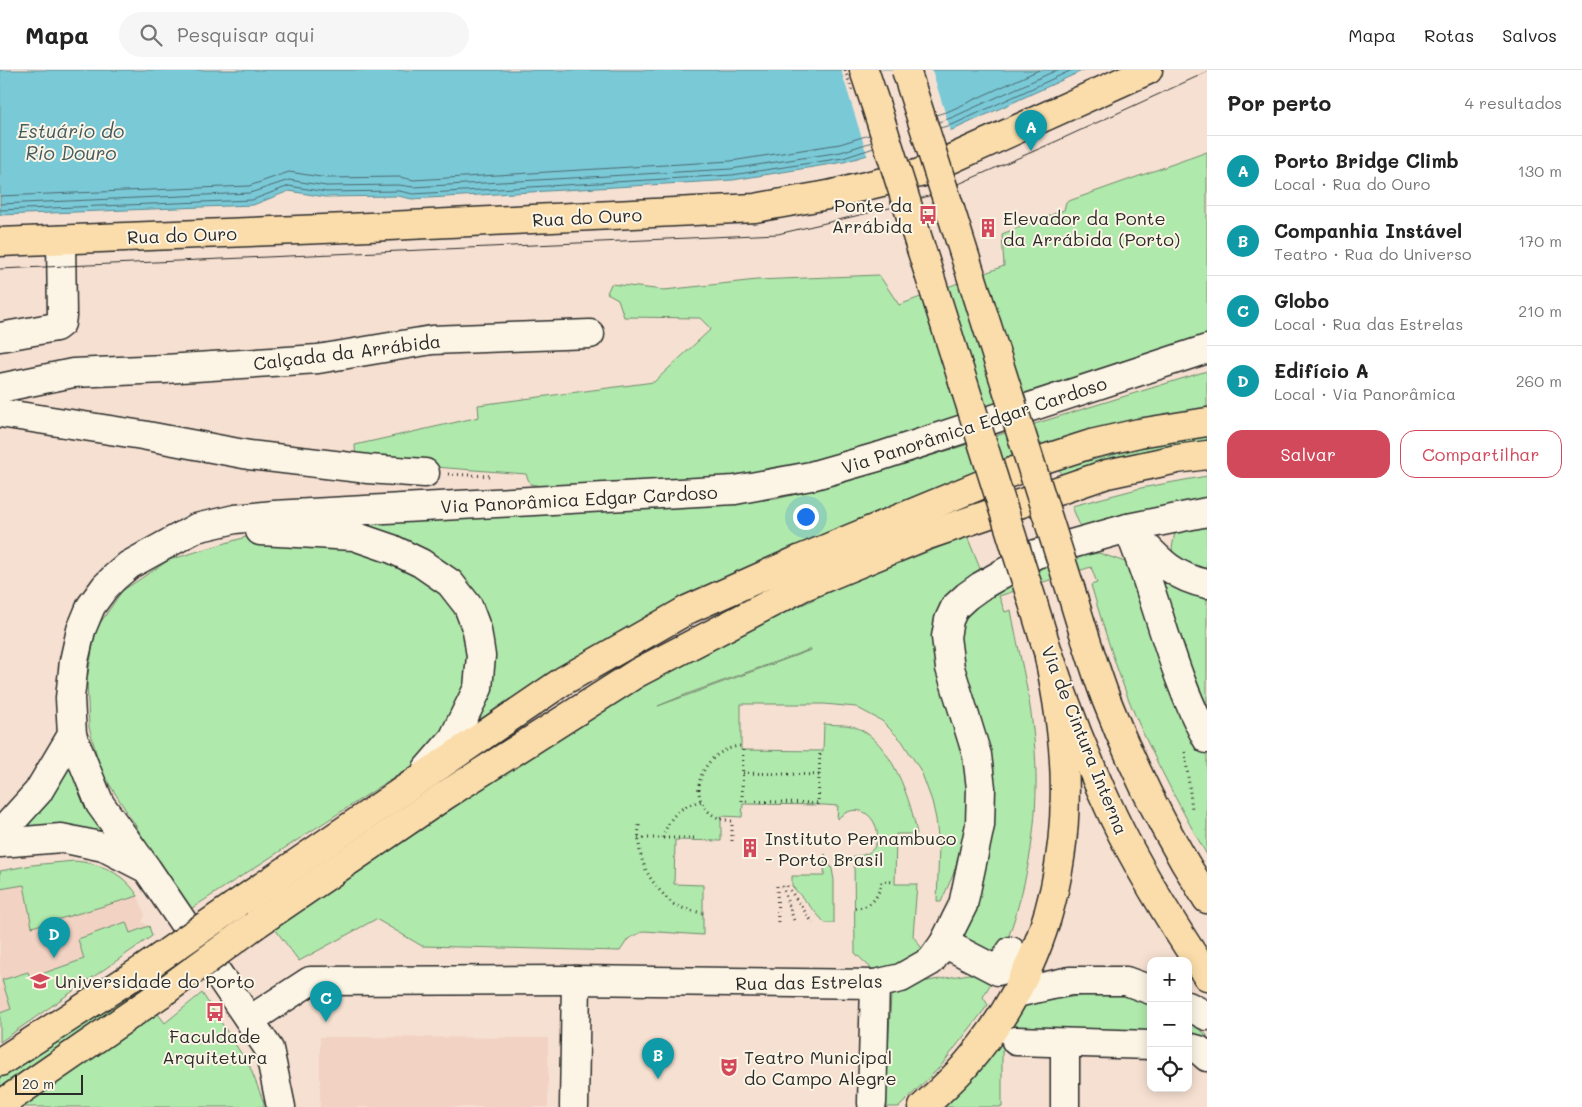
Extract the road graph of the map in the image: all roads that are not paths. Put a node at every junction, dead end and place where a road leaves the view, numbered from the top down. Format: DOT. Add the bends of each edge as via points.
graph roads {
  1 [pos="864,70"];
  2 [pos="906,70"];
  3 [pos="1148,70"];
  4 [pos="61,240"];
  5 [pos="0,242"];
  6 [pos="590,334"];
  7 [pos="0,337"];
  8 [pos="1207,349"];
  9 [pos="73,373"];
  10 [pos="224,382"];
  11 [pos="0,388"];
  12 [pos="0,413"];
  13 [pos="1207,422"];
  14 [pos="1207,455"];
  15 [pos="425,473"];
  16 [pos="1207,512"];
  17 [pos="196,528"];
  18 [pos="1128,528"];
  19 [pos="1207,584"];
  20 [pos="1049,657"];
  21 [pos="72,735"];
  22 [pos="1195,742"];
  23 [pos="416,781"];
  24 [pos="0,834"];
  25 [pos="0,843"];
  26 [pos="147,869"];
  27 [pos="1207,899"];
  28 [pos="944,943"];
  29 [pos="1010,952"];
  30 [pos="1207,976"];
  31 [pos="576,980"];
  32 [pos="874,984"];
  33 [pos="1147,989"];
  34 [pos="1016,992"];
  35 [pos="1192,1008"];
  36 [pos="1207,1016"];
  37 [pos="250,1020"];
  38 [pos="1016,1041"];
  39 [pos="1065,1043"];
  40 [pos="1147,1044"];
  41 [pos="1192,1048"];
  42 [pos="1207,1057"];
  43 [pos="0,1062"];
  44 [pos="872,1104"];
  45 [pos="0,1105"];
  46 [pos="281,1107"];
  47 [pos="574,1107"];
  48 [pos="924,1107"];
  49 [pos="1065,1107"];
  1 -- 20 [label="main road, Via de Cintura Interna, bridge"];
  2 -- 27 [label="main road, Via de Cintura Interna, bridge" via="1091,658 1124,744 1165,827"];
  3 -- 4 [label="main road, Rua do Ouro" via="920,173 755,208"];
  4 -- 5 [label="main road, Rua do Ouro"];
  4 -- 7 [label="street" via="61,322 56,327"];
  6 -- 9 [label="street, Calçada da Arrábida" via="432,340 318,359"];
  8 -- 17 [label="street, Via Panorâmica Edgar Cardoso" via="872,458 811,476 735,490 274,515"];
  9 -- 10 [label="street" via="84,382"];
  9 -- 11 [label="street, Calçada da Arrábida"];
  12 -- 15 [label="street" via="249,455"];
  13 -- 23 [label="main road" via="1139,433 1041,460 801,558 689,609 563,681"];
  14 -- 45 [label="main road, bridge" via="1100,476 924,536 802,587 637,673 444,796"];
  16 -- 18 [label="street, Rua das Estrelas"];
  17 -- 21 [label="street, Via Panorâmica Edgar Cardoso" via="129,565 105,587 91,606 74,661 70,698"];
  17 -- 23 [label="street" via="354,536 421,563 450,583 468,606 477,630 481,656 478,688 453,739"];
  18 -- 19 [label="street" via="1168,568"];
  18 -- 22 [label="street" via="1191,706"];
  18 -- 28 [label="street, Rua das Estrelas" via="1036,554 967,596 955,607 948,620 946,637 950,668 976,755 981,788 980,825 963,905"];
  20 -- 30 [label="main road, Via de Cintura Interna" via="1113,817 1157,898"];
  20 -- 34 [label="main road" via="1063,747 1063,837 1050,908 1036,951"];
  21 -- 24 [label="street" via="38,792"];
  21 -- 26 [label="street, Via Panorâmica Edgar Cardoso" via="100,804"];
  23 -- 43 [label="main road, bridge" via="142,970"];
  25 -- 26 [label="street" via="61,838 104,848"];
  26 -- 37 [label="street, Via Panorâmica Edgar Cardoso"];
  28 -- 29 [label="street" via="998,972"];
  28 -- 32 [label="street, Rua das Estrelas" via="931,961 901,978"];
  31 -- 32 [label="street, Rua das Estrelas"];
  31 -- 37 [label="street, Rua das Estrelas" via="310,981"];
  31 -- 47 [label="street"];
  32 -- 44 [label="street"];
  33 -- 34 [label="street" via="1126,981 1070,981"];
  34 -- 48 [label="main road" via="990,1034"];
  35 -- 36 [label="street"];
  37 -- 46 [label="street, Via Panorâmica Edgar Cardoso" via="269,1049"];
  38 -- 39 [label="street"];
  39 -- 40 [label="street"];
  39 -- 49 [label="street"];
  41 -- 42 [label="street"];
}
